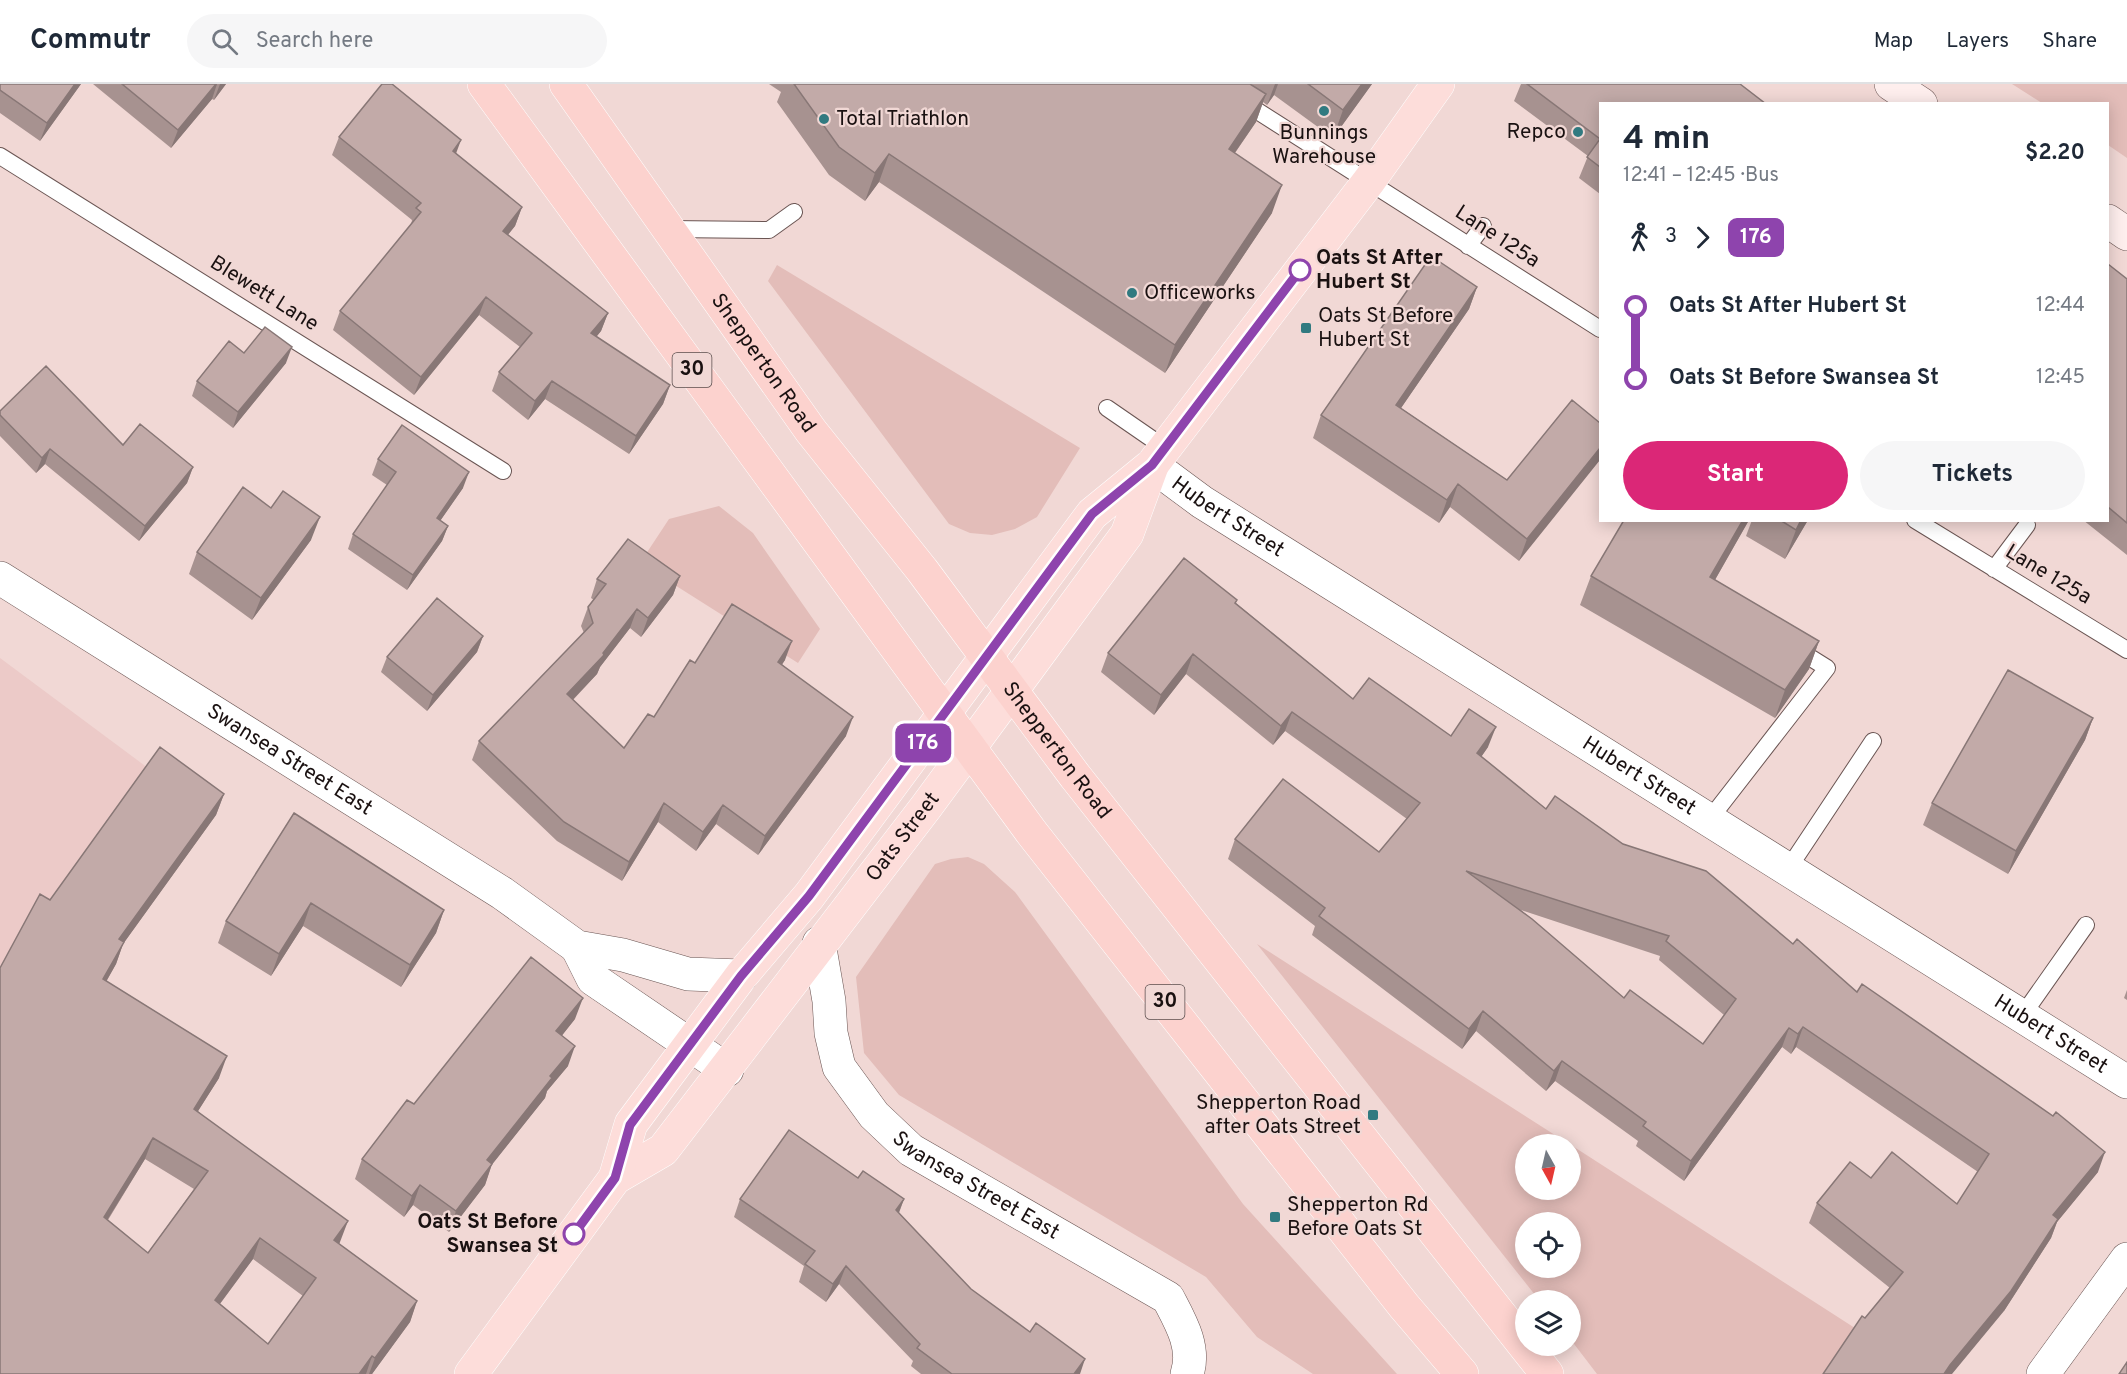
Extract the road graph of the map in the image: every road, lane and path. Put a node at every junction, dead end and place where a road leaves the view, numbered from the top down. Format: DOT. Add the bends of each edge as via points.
graph roads {
  1 [pos="484,84"];
  2 [pos="566,84"];
  3 [pos="1215,84"];
  4 [pos="1438,84"];
  5 [pos="1891,84"];
  6 [pos="1919,102"];
  7 [pos="0,156"];
  8 [pos="1369,181"];
  9 [pos="794,212"];
  10 [pos="2109,222"];
  11 [pos="1483,226"];
  12 [pos="669,229"];
  13 [pos="2127,234"];
  14 [pos="1468,246"];
  15 [pos="1599,328"];
  16 [pos="1107,408"];
  17 [pos="1158,457"];
  18 [pos="504,471"];
  19 [pos="1918,522"];
  20 [pos="2027,525"];
  21 [pos="1994,568"];
  22 [pos="0,578"];
  23 [pos="1801,638"];
  24 [pos="2127,650"];
  25 [pos="985,656"];
  26 [pos="1011,692"];
  27 [pos="944,714"];
  28 [pos="1873,741"];
  29 [pos="969,747"];
  30 [pos="1709,820"];
  31 [pos="1788,869"];
  32 [pos="2086,925"];
  33 [pos="819,943"];
  34 [pos="577,947"];
  35 [pos="741,976"];
  36 [pos="2022,1016"];
  37 [pos="690,1046"];
  38 [pos="727,1070"];
  39 [pos="2127,1082"];
  40 [pos="615,1178"];
  41 [pos="2127,1259"];
  42 [pos="1193,1372"];
  43 [pos="471,1374"];
  44 [pos="1462,1374"];
  45 [pos="1547,1374"];
  46 [pos="2043,1374"];
  1 -- 27 [label="highway, 30"];
  2 -- 12 [label="highway, Shepperton Road"];
  3 -- 8 [label="lane, Lane 125a"];
  4 -- 8 [label="main road, Oats Street"];
  5 -- 6 [label="main road"];
  7 -- 18 [label="lane, Blewett Lane"];
  8 -- 14 [label="lane, Lane 125a"];
  8 -- 17 [label="main road, Oats Street"];
  9 -- 12 [label="lane" via="769,230"];
  10 -- 13 [label="main road"];
  11 -- 14 [label="lane"];
  12 -- 25 [label="highway, Shepperton Road" via="811,431"];
  14 -- 15 [label="lane, Lane 125a"];
  16 -- 17 [label="lane"];
  17 -- 25 [label="main road, Oats Street" via="1092,514"];
  17 -- 26 [label="main road, Oats Street" via="1127,534"];
  17 -- 30 [label="street, Hubert Street" via="1202,501"];
  19 -- 21 [label="lane, Lane 125a"];
  20 -- 21 [label="lane"];
  21 -- 24 [label="lane, Lane 125a"];
  22 -- 34 [label="street, Swansea Street East" via="502,893"];
  23 -- 30 [label="lane" via="1794,647 1827,668"];
  25 -- 26 [label="highway, Shepperton Road"];
  25 -- 27 [label="main road, Oats Street"];
  26 -- 29 [label="main road, Oats Street"];
  26 -- 45 [label="highway, Shepperton Road"];
  27 -- 29 [label="highway, 30"];
  27 -- 35 [label="main road, Oats Street" via="809,896"];
  28 -- 31 [label="lane"];
  29 -- 33 [label="main road, Oats Street"];
  29 -- 44 [label="highway, 30" via="1032,833 1404,1306"];
  30 -- 31 [label="street, Hubert Street"];
  31 -- 36 [label="street, Hubert Street"];
  32 -- 36 [label="lane"];
  33 -- 38 [label="main road, Oats Street"];
  33 -- 42 [label="street, Swansea Street East" via="839,1067 874,1115 911,1150 1168,1298 1186,1330"];
  34 -- 35 [label="street, Swansea Street East" via="623,955 688,974"];
  34 -- 37 [label="street, Swansea Street East" via="593,979"];
  35 -- 37 [label="main road, Oats Street"];
  36 -- 39 [label="street, Hubert Street"];
  37 -- 38 [label="street, Swansea Street East"];
  37 -- 40 [label="main road, Oats Street" via="630,1125"];
  38 -- 40 [label="main road, Oats Street" via="663,1150"];
  40 -- 43 [label="main road, Oats Street"];
  41 -- 46 [label="street"];
}
